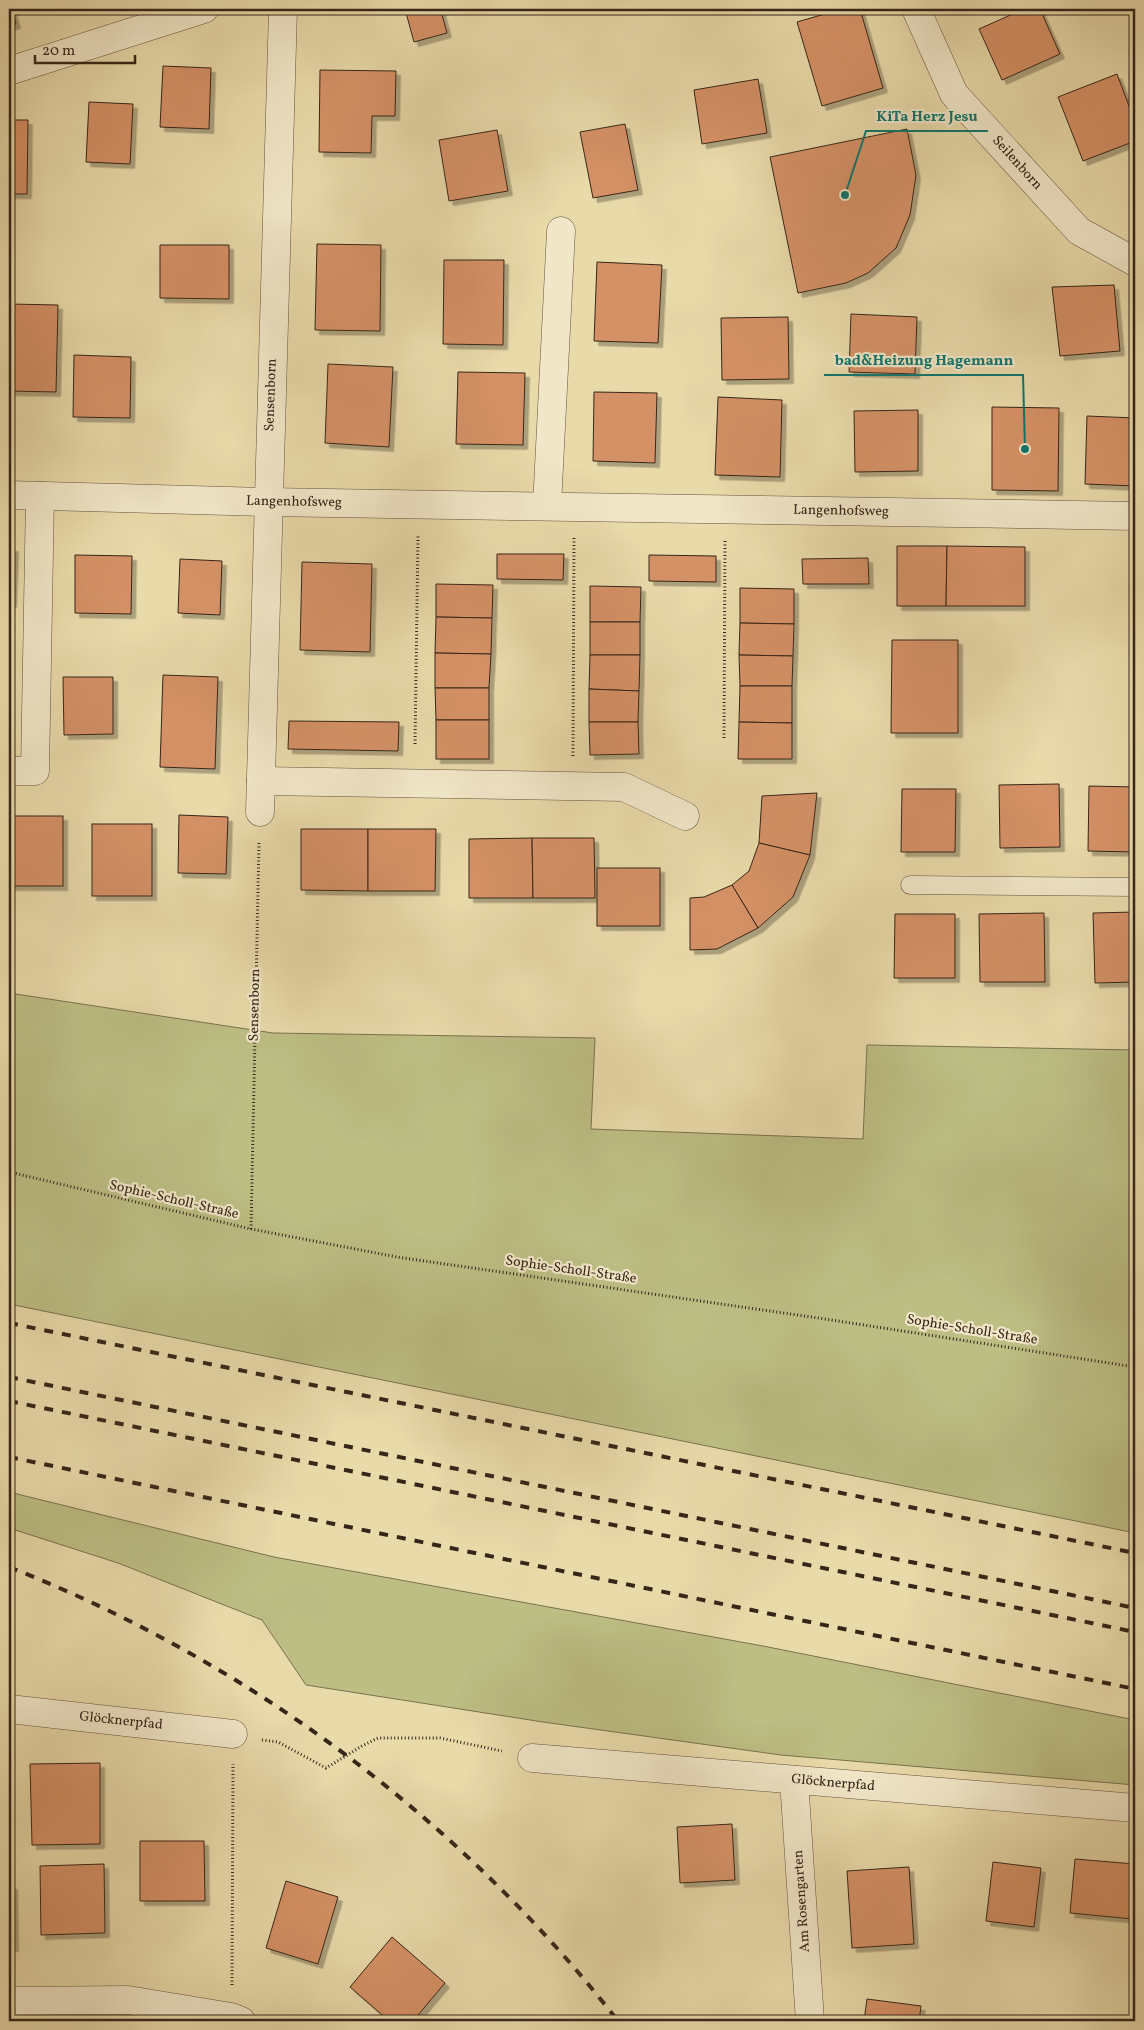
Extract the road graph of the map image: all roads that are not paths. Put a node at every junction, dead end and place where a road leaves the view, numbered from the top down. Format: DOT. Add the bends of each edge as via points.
graph roads {
  1 [pos="204,9"];
  2 [pos="283,9"];
  3 [pos="916,9"];
  4 [pos="9,71"];
  5 [pos="561,231"];
  6 [pos="1135,262"];
  7 [pos="9,495"];
  8 [pos="40,496"];
  9 [pos="267,502"];
  10 [pos="560,506"];
  11 [pos="1135,516"];
  12 [pos="9,770"];
  13 [pos="261,781"];
  14 [pos="260,812"];
  15 [pos="685,816"];
  16 [pos="910,885"];
  17 [pos="1135,886"];
  18 [pos="9,1709"];
  19 [pos="234,1734"];
  20 [pos="532,1758"];
  21 [pos="794,1780"];
  22 [pos="1135,1808"];
  23 [pos="9,2001"];
  24 [pos="128,2010"];
  25 [pos="236,2019"];
  26 [pos="810,2021"];
  1 -- 4 [label="street"];
  2 -- 9 [label="street, Sensenborn"];
  3 -- 6 [label="street, Seilenborn" via="954,94 1079,232"];
  5 -- 10 [label="street"];
  7 -- 8 [label="street, Langenhofsweg"];
  8 -- 9 [label="street, Langenhofsweg"];
  8 -- 12 [label="street" via="35,771"];
  9 -- 10 [label="street, Langenhofsweg"];
  9 -- 13 [label="street, Sensenborn"];
  10 -- 11 [label="street, Langenhofsweg"];
  13 -- 14 [label="street, Sensenborn"];
  13 -- 15 [label="street" via="624,787"];
  16 -- 17 [label="lane"];
  18 -- 19 [label="street, Glöcknerpfad"];
  20 -- 21 [label="street, Glöcknerpfad"];
  21 -- 22 [label="street, Glöcknerpfad"];
  21 -- 26 [label="street, Am Rosengarten"];
  23 -- 24 [label="street"];
  24 -- 25 [label="street"];
}
